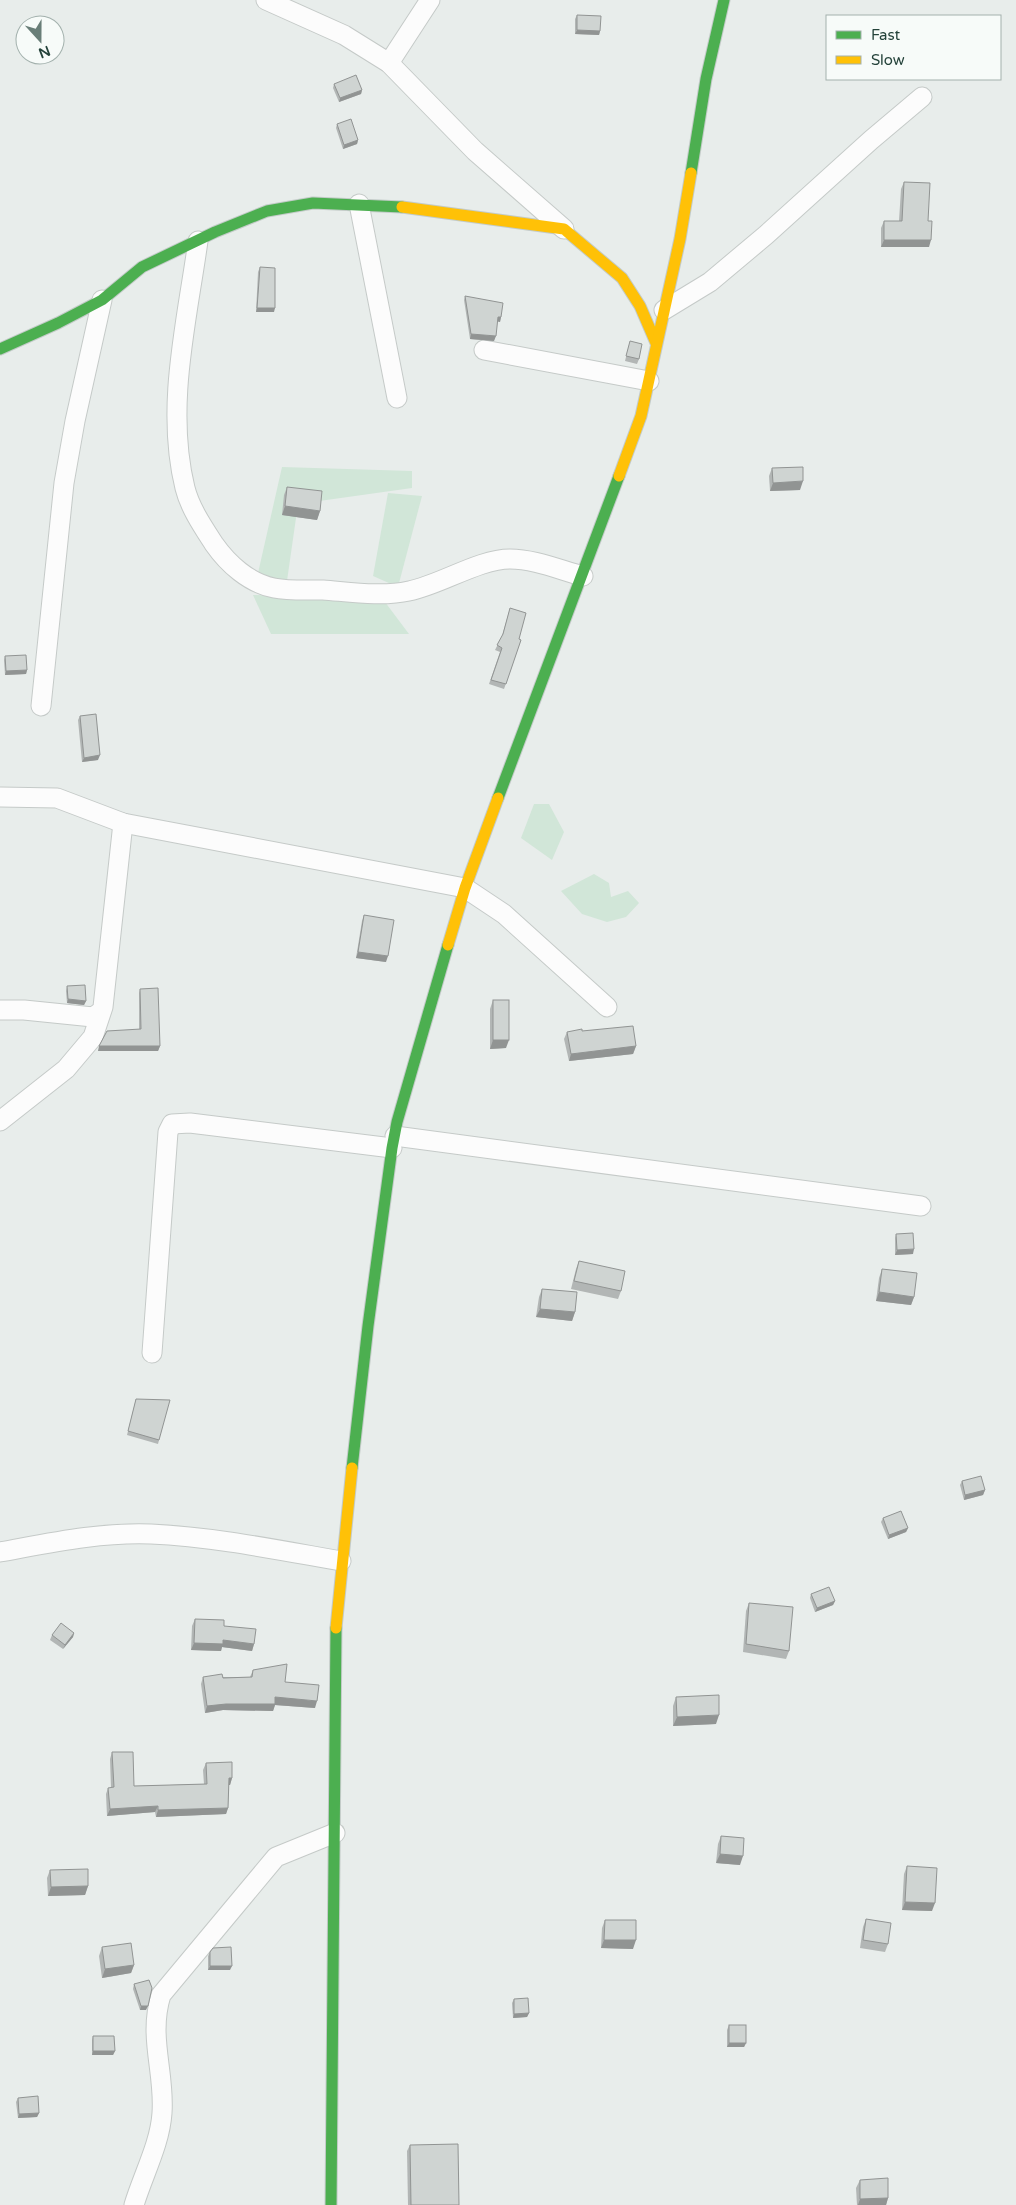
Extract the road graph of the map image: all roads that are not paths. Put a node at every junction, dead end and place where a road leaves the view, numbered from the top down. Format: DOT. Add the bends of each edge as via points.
graph roads {
  1 [pos="266,0"];
  2 [pos="430,0"];
  3 [pos="724,0"];
  4 [pos="389,63"];
  5 [pos="922,97"];
  6 [pos="359,204"];
  7 [pos="564,229"];
  8 [pos="198,241"];
  9 [pos="102,300"];
  10 [pos="664,310"];
  11 [pos="656,343"];
  12 [pos="0,349"];
  13 [pos="484,350"];
  14 [pos="649,381"];
  15 [pos="397,398"];
  16 [pos="583,576"];
  17 [pos="42,706"];
  18 [pos="0,797"];
  19 [pos="123,823"];
  20 [pos="465,888"];
  21 [pos="607,1007"];
  22 [pos="0,1010"];
  23 [pos="99,1013"];
  24 [pos="0,1120"];
  25 [pos="394,1142"];
  26 [pos="921,1206"];
  27 [pos="152,1353"];
  28 [pos="0,1552"];
  29 [pos="340,1561"];
  30 [pos="335,1833"];
  31 [pos="134,2205"];
  32 [pos="331,2205"];
  1 -- 4 [label="street" via="344,35"];
  2 -- 4 [label="street"];
  3 -- 10 [label="street" via="706,79 680,238"];
  4 -- 7 [label="street" via="475,151"];
  5 -- 10 [label="street" via="710,282"];
  6 -- 7 [label="street"];
  6 -- 8 [label="street" via="314,202 267,211"];
  6 -- 15 [label="street"];
  7 -- 11 [label="street" via="622,278 640,306"];
  8 -- 9 [label="street" via="142,267"];
  8 -- 16 [label="street" via="180,376 179,456 185,489 200,524 226,560 250,578 273,588 389,594 410,591 507,559"];
  9 -- 12 [label="street"];
  9 -- 17 [label="street" via="64,482"];
  10 -- 11 [label="street"];
  11 -- 14 [label="street"];
  13 -- 14 [label="street"];
  14 -- 16 [label="street" via="641,416"];
  16 -- 20 [label="street"];
  18 -- 19 [label="street" via="57,798"];
  19 -- 20 [label="street"];
  19 -- 23 [label="street" via="103,1007"];
  20 -- 21 [label="street" via="504,914"];
  20 -- 25 [label="street"];
  22 -- 23 [label="street" via="93,1018"];
  23 -- 24 [label="street" via="93,1037 66,1069"];
  25 -- 26 [label="street"];
  25 -- 27 [label="street" via="172,1124 168,1132"];
  25 -- 29 [label="street"];
  28 -- 29 [label="street" via="84,1537 150,1534 214,1539"];
  29 -- 30 [label="street" via="336,1613"];
  30 -- 31 [label="street" via="276,1857 161,1995 155,2024 162,2112 160,2130"];
  30 -- 32 [label="street"];
}
